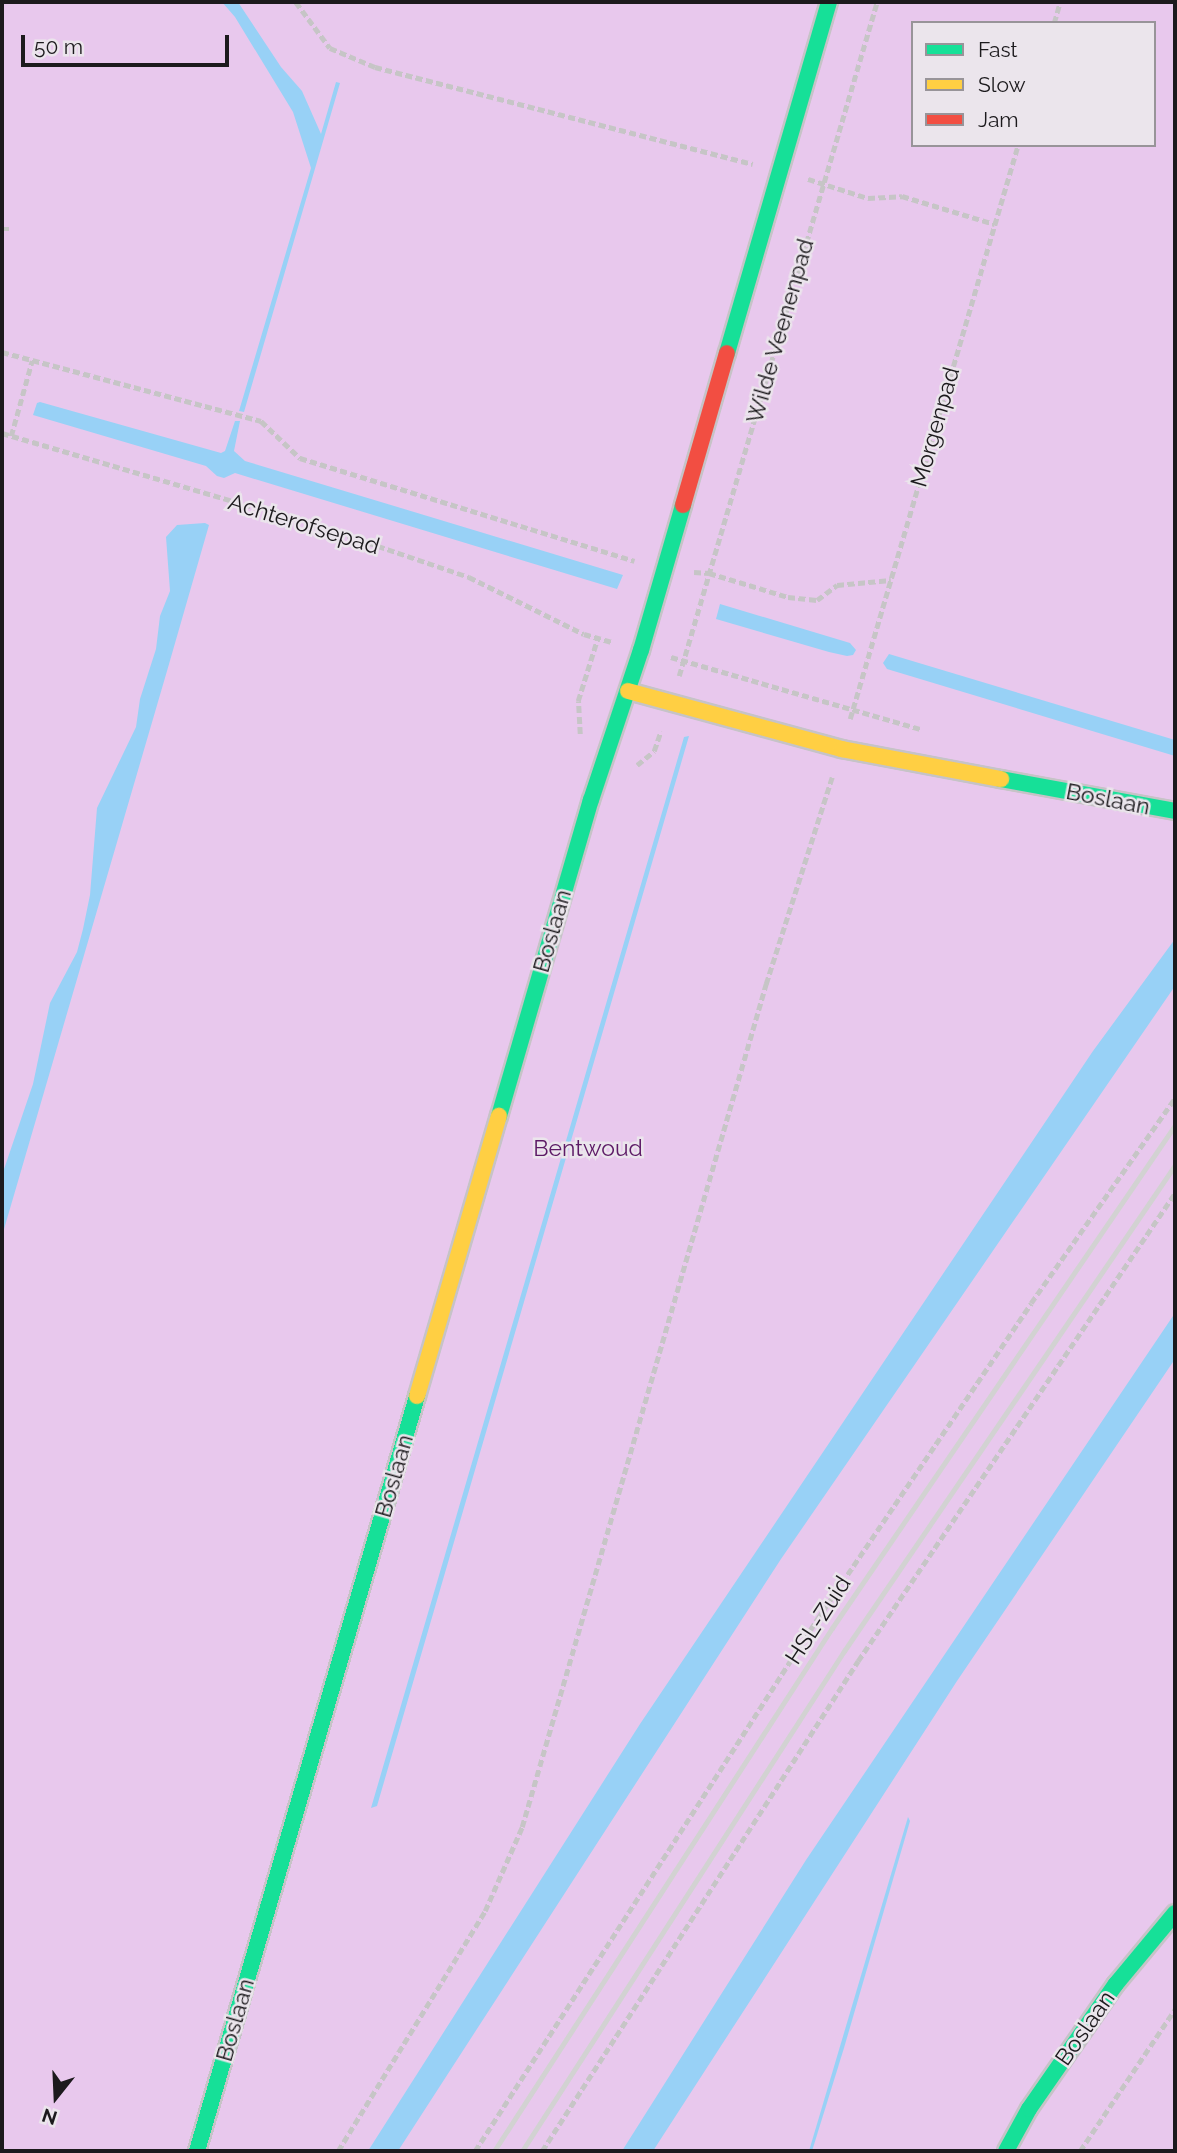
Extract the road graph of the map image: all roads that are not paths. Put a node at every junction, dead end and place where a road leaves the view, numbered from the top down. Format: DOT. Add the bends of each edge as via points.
graph roads {
  1 [pos="829,2"];
  2 [pos="628,691"];
  3 [pos="1175,811"];
  4 [pos="1175,1913"];
  5 [pos="197,2151"];
  6 [pos="1006,2151"];
  1 -- 2 [label="street, Wilde Veenenpad"];
  2 -- 3 [label="street, Boslaan" via="842,749"];
  2 -- 5 [label="street, Boslaan" via="591,800"];
  4 -- 6 [label="street, Boslaan" via="1116,1984 1029,2109"];
}
